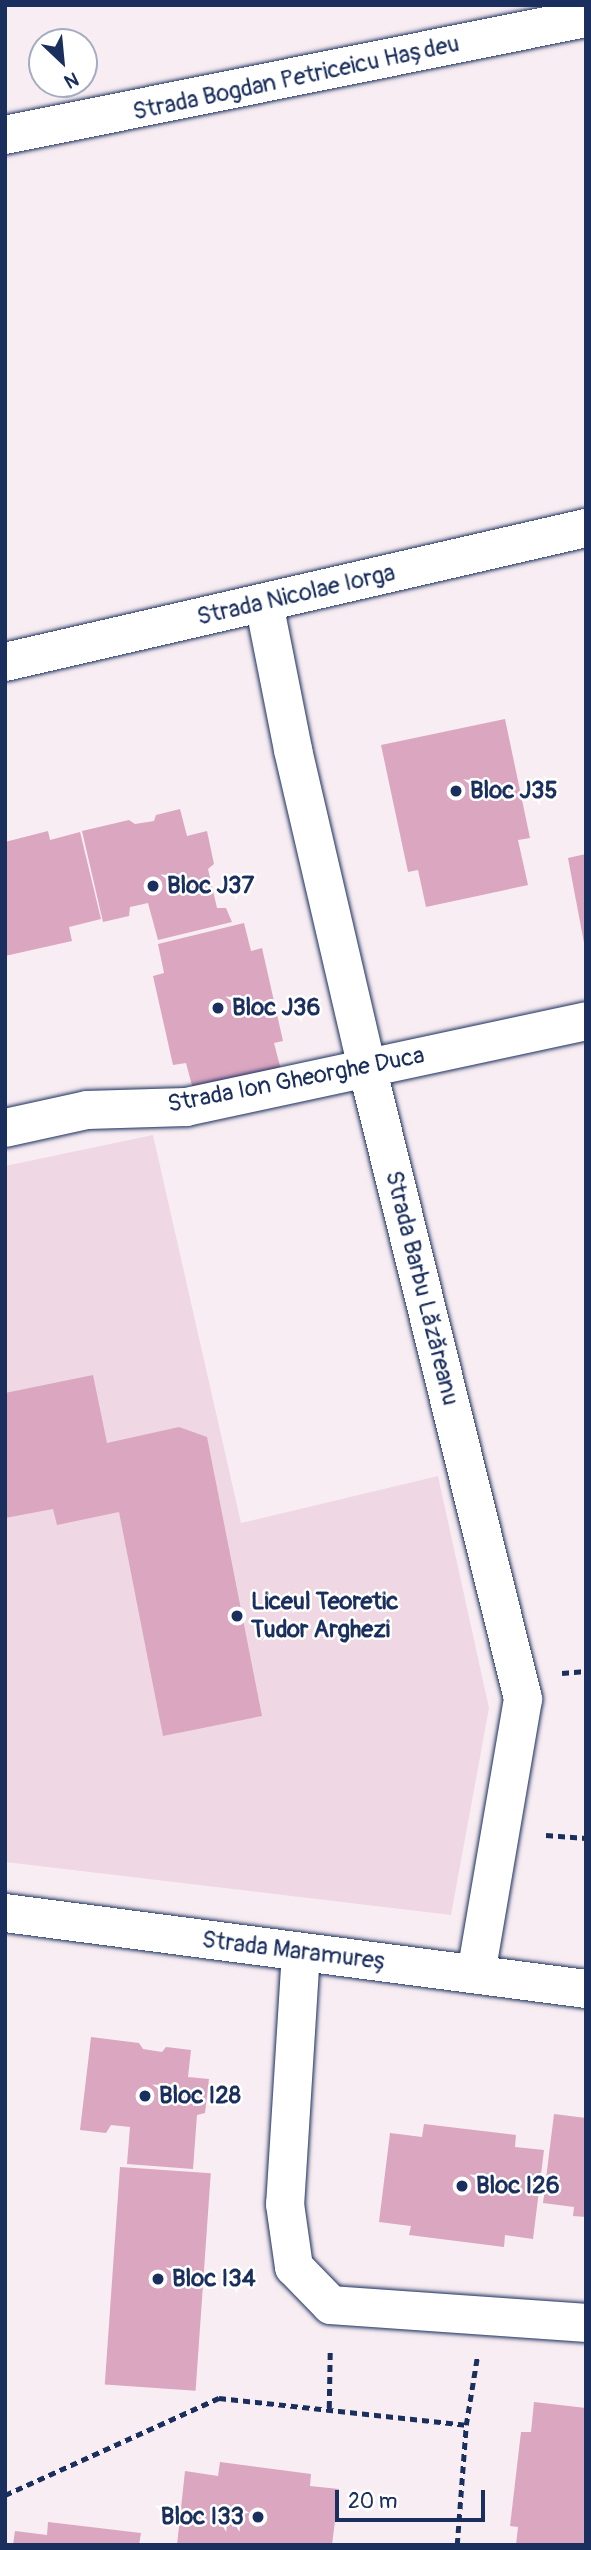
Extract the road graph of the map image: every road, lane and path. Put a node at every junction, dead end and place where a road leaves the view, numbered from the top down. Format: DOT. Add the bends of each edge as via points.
graph roads {
  1 [pos="586,18"];
  2 [pos="5,135"];
  3 [pos="586,528"];
  4 [pos="264,603"];
  5 [pos="5,662"];
  6 [pos="586,1021"];
  7 [pos="367,1067"];
  8 [pos="5,1128"];
  9 [pos="5,1913"];
  10 [pos="301,1952"];
  11 [pos="476,1975"];
  12 [pos="586,1989"];
  13 [pos="331,2305"];
  14 [pos="483,2316"];
  15 [pos="586,2323"];
  16 [pos="329,2408"];
  17 [pos="466,2425"];
  18 [pos="5,2495"];
  19 [pos="457,2545"];
  1 -- 2 [label="street, Strada Bogdan Petriceicu Hașdeu"];
  3 -- 4 [label="street, Strada Nicolae Iorga"];
  4 -- 5 [label="street, Strada Nicolae Iorga"];
  4 -- 7 [label="street, Strada Barbu Lăzăreanu" via="293,750"];
  6 -- 7 [label="street, Strada Ion Gheorghe Duca"];
  7 -- 8 [label="street, Strada Ion Gheorghe Duca" via="186,1107 87,1110"];
  7 -- 11 [label="street, Strada Barbu Lăzăreanu" via="523,1699"];
  9 -- 10 [label="street, Strada Maramureș"];
  10 -- 11 [label="street, Strada Maramureș"];
  10 -- 13 [label="street" via="285,2204 294,2267"];
  11 -- 12 [label="street, Strada Maramureș"];
  13 -- 14 [label="street"];
  13 -- 16 [label="path"];
  14 -- 15 [label="street"];
  14 -- 17 [label="path"];
  16 -- 17 [label="path"];
  16 -- 18 [label="path" via="219,2398"];
  17 -- 19 [label="path"];
}
